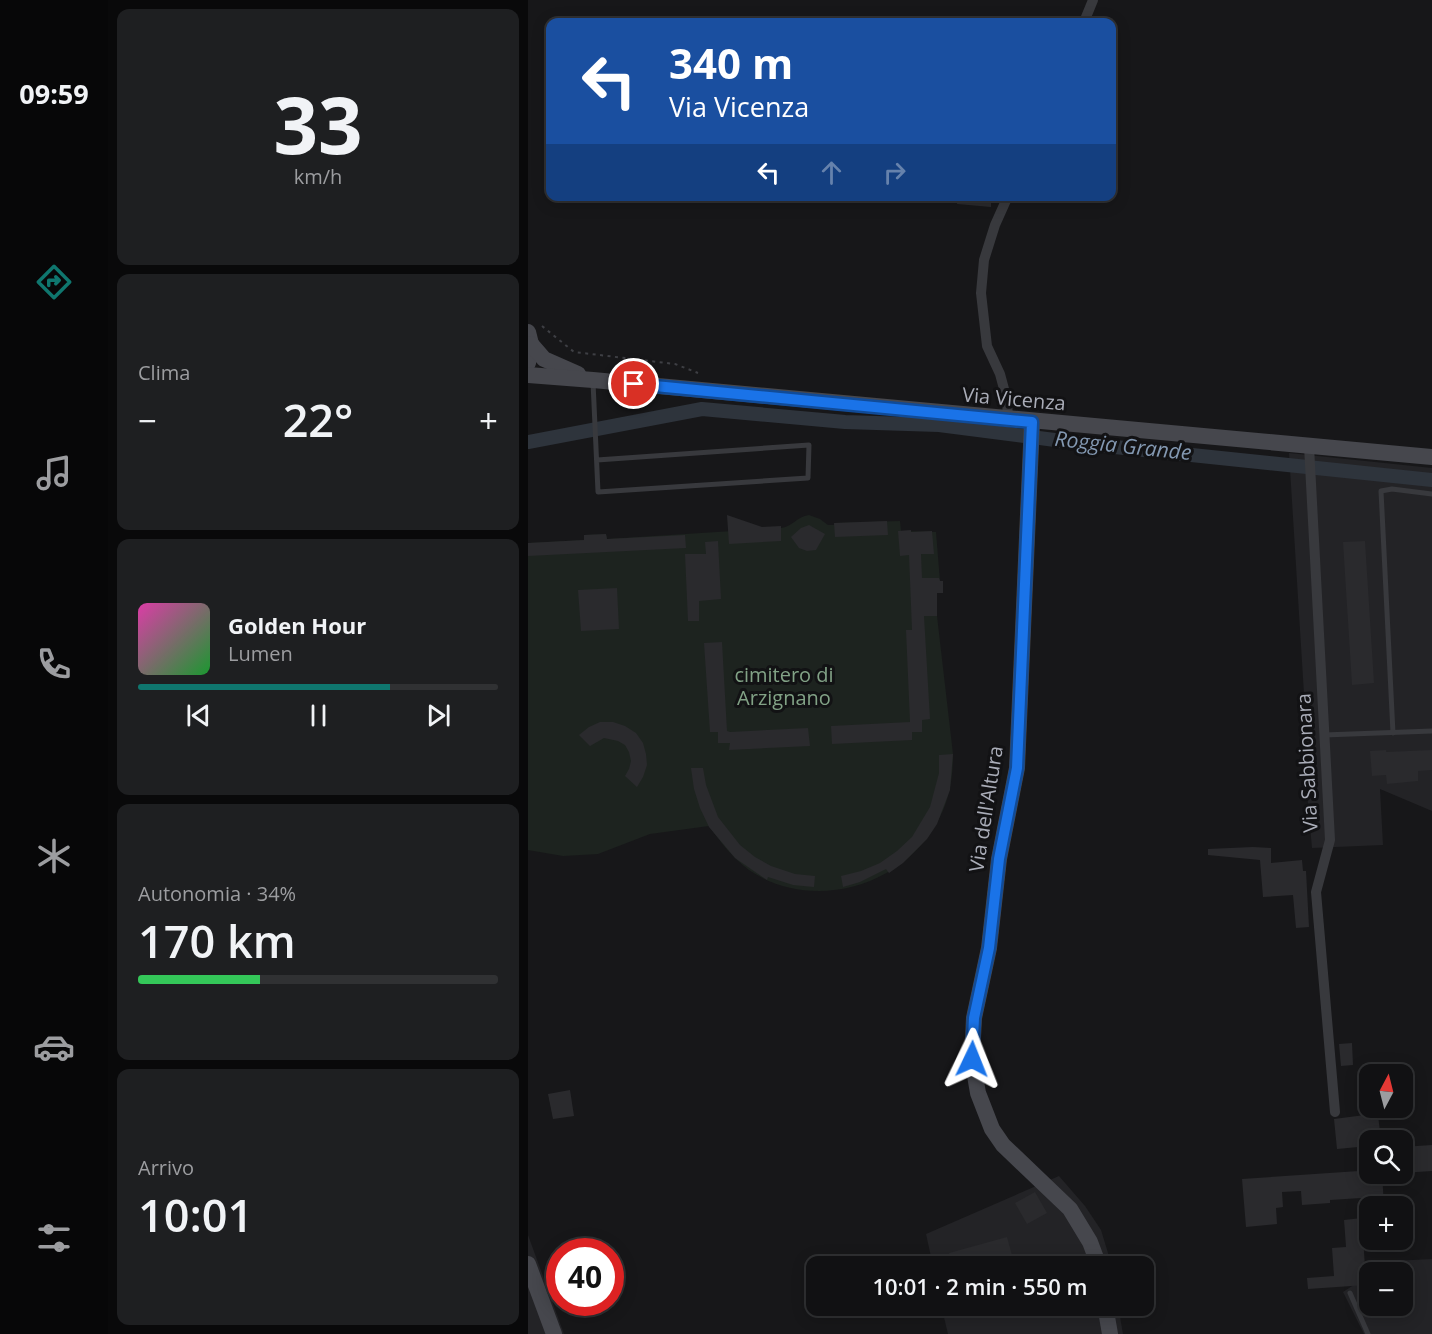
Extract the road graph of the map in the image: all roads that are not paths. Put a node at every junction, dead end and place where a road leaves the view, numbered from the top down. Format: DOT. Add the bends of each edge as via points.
graph roads {
  1 [pos="1093,0"];
  2 [pos="1086,18"];
  3 [pos="1006,201"];
  4 [pos="532,333"];
  5 [pos="528,363"];
  6 [pos="528,375"];
  7 [pos="593,380"];
  8 [pos="1008,419"];
  9 [pos="1032,422"];
  10 [pos="1309,446"];
  11 [pos="1432,457"];
  12 [pos="597,460"];
  13 [pos="1432,494"];
  14 [pos="1432,731"];
  15 [pos="1393,733"];
  16 [pos="1324,735"];
  17 [pos="1335,1112"];
  18 [pos="1095,1256"];
  19 [pos="528,1264"];
  20 [pos="1350,1293"];
  21 [pos="1107,1316"];
  22 [pos="554,1334"];
  23 [pos="1110,1334"];
  24 [pos="1368,1334"];
  1 -- 2 [label="street"];
  3 -- 8 [label="street" via="984,260 981,293 987,346 1000,374"];
  4 -- 5 [label="main road"];
  4 -- 7 [label="main road, Via Vicenza" via="544,359"];
  6 -- 7 [label="main road, Via Vicenza"];
  7 -- 8 [label="main road, Via Vicenza"];
  7 -- 12 [label="lane"];
  8 -- 9 [label="main road, Via Vicenza"];
  9 -- 10 [label="main road, Via Vicenza"];
  9 -- 18 [label="main road, Via dell'Altura" via="1017,768 974,1018 972,1059 978,1093 992,1129 1003,1146 1070,1209"];
  10 -- 11 [label="main road, Via Vicenza"];
  10 -- 16 [label="street, Via Sabbionara"];
  12 -- 12 [label="lane" via="598,492 796,479 808,478 809,446"];
  13 -- 15 [label="lane" via="1381,491"];
  14 -- 15 [label="lane"];
  15 -- 16 [label="lane"];
  16 -- 17 [label="street, Via Sabbionara" via="1330,840 1316,892"];
  19 -- 22 [label="main road"];
  20 -- 24 [label="lane"];
  21 -- 23 [label="main road"];
}
